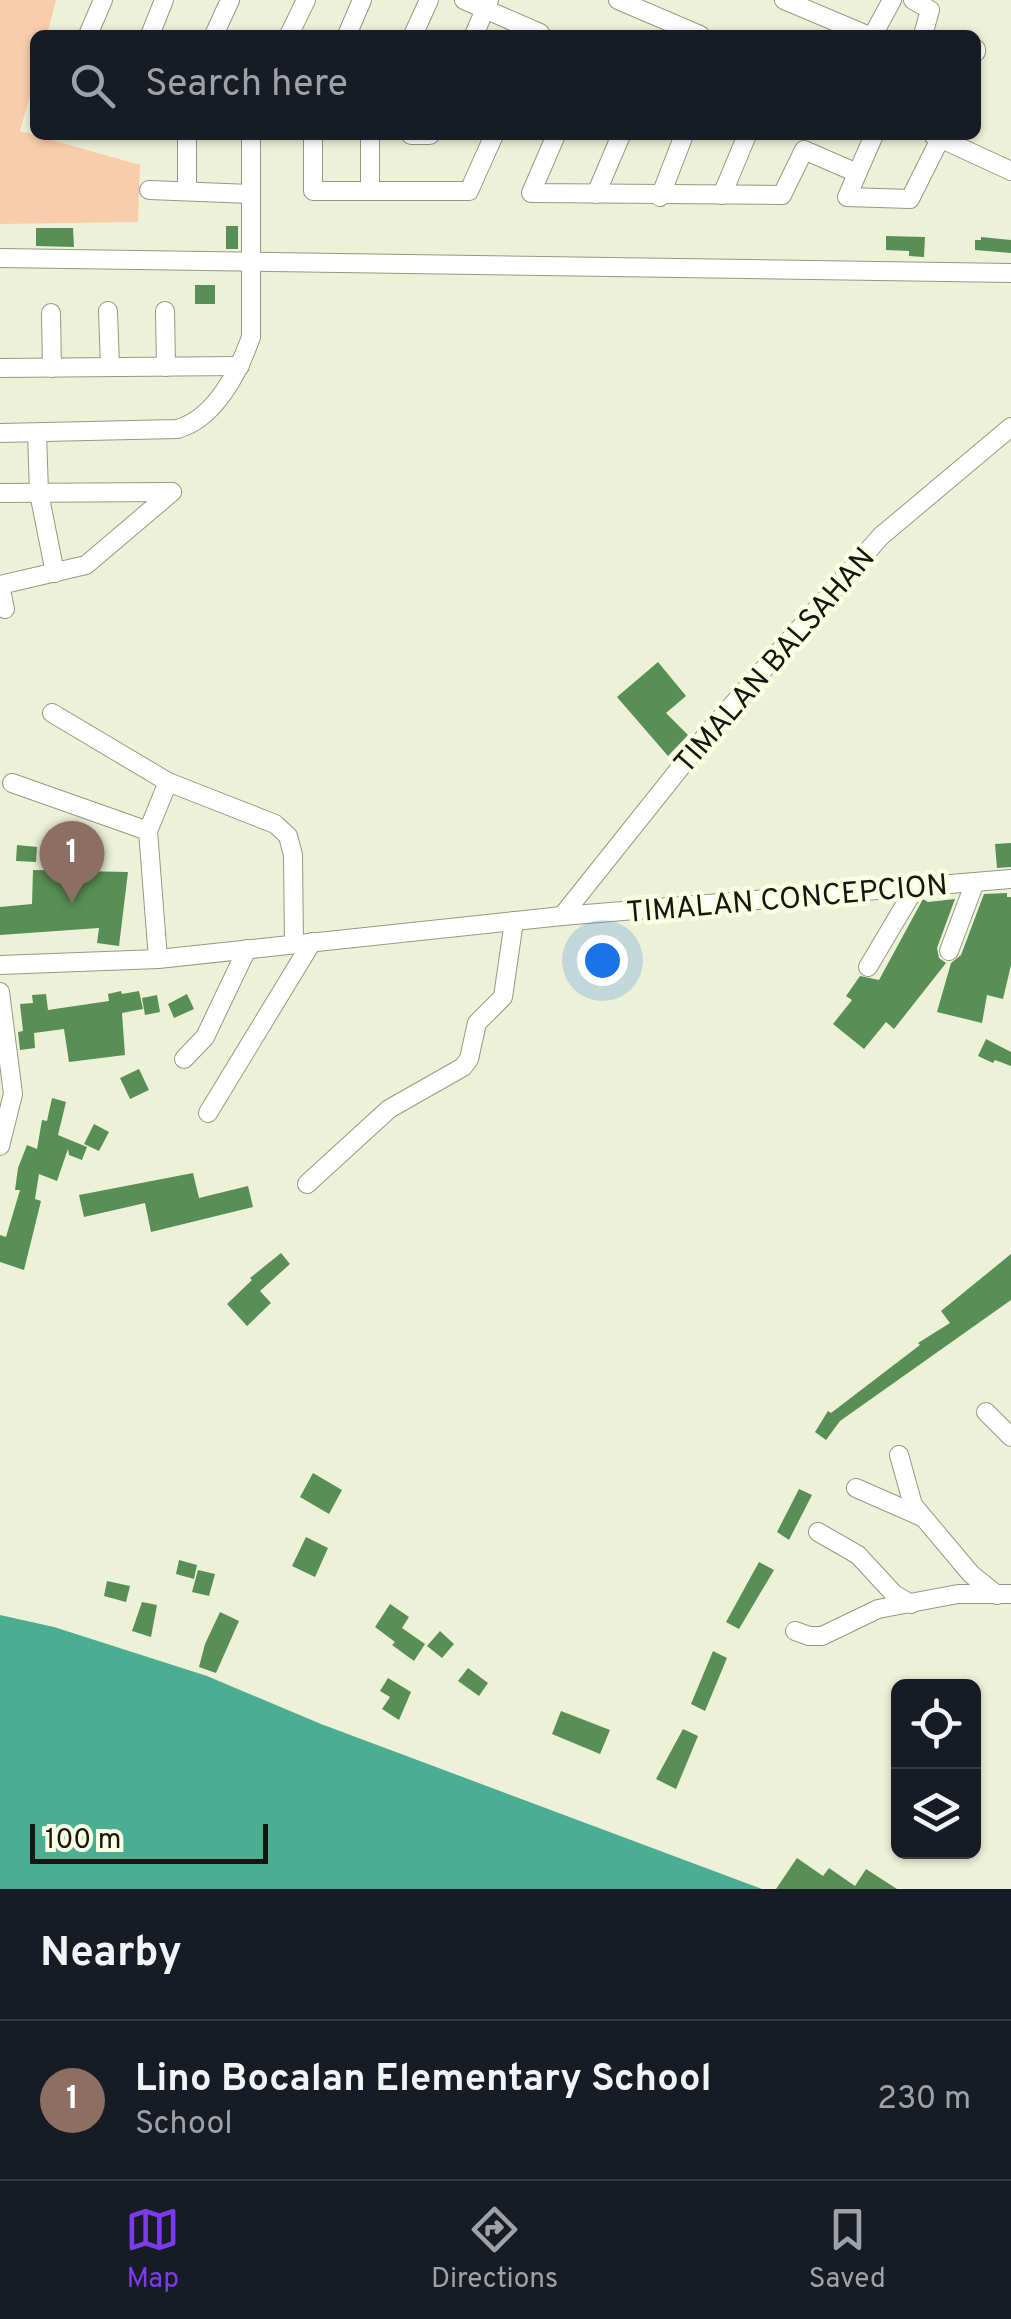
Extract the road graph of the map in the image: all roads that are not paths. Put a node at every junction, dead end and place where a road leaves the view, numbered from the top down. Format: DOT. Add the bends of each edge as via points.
graph roads {
  1 [pos="103,0"];
  2 [pos="164,0"];
  3 [pos="230,0"];
  4 [pos="306,0"];
  5 [pos="362,0"];
  6 [pos="428,0"];
  7 [pos="464,0"];
  8 [pos="618,0"];
  9 [pos="784,0"];
  10 [pos="892,0"];
  11 [pos="913,0"];
  12 [pos="487,5"];
  13 [pos="824,8"];
  14 [pos="667,29"];
  15 [pos="90,30"];
  16 [pos="152,30"];
  17 [pos="216,30"];
  18 [pos="291,30"];
  19 [pos="349,30"];
  20 [pos="415,30"];
  21 [pos="476,30"];
  22 [pos="536,30"];
  23 [pos="861,30"];
  24 [pos="873,30"];
  25 [pos="929,30"];
  26 [pos="187,140"];
  27 [pos="252,140"];
  28 [pos="312,140"];
  29 [pos="370,140"];
  30 [pos="492,140"];
  31 [pos="554,140"];
  32 [pos="618,140"];
  33 [pos="682,140"];
  34 [pos="744,140"];
  35 [pos="872,140"];
  36 [pos="937,140"];
  37 [pos="947,140"];
  38 [pos="1011,171"];
  39 [pos="857,173"];
  40 [pos="149,190"];
  41 [pos="187,191"];
  42 [pos="370,192"];
  43 [pos="251,194"];
  44 [pos="596,194"];
  45 [pos="722,195"];
  46 [pos="660,196"];
  47 [pos="0,258"];
  48 [pos="251,260"];
  49 [pos="1011,273"];
  50 [pos="108,311"];
  51 [pos="164,312"];
  52 [pos="51,313"];
  53 [pos="240,366"];
  54 [pos="110,367"];
  55 [pos="166,367"];
  56 [pos="0,368"];
  57 [pos="52,368"];
  58 [pos="1011,426"];
  59 [pos="0,433"];
  60 [pos="37,433"];
  61 [pos="39,492"];
  62 [pos="0,493"];
  63 [pos="56,572"];
  64 [pos="0,585"];
  65 [pos="5,609"];
  66 [pos="52,713"];
  67 [pos="168,782"];
  68 [pos="12,783"];
  69 [pos="148,831"];
  70 [pos="1011,879"];
  71 [pos="975,882"];
  72 [pos="915,888"];
  73 [pos="562,916"];
  74 [pos="514,921"];
  75 [pos="303,943"];
  76 [pos="247,949"];
  77 [pos="950,951"];
  78 [pos="158,959"];
  79 [pos="0,965"];
  80 [pos="868,968"];
  81 [pos="0,992"];
  82 [pos="184,1059"];
  83 [pos="208,1113"];
  84 [pos="0,1146"];
  85 [pos="307,1184"];
  86 [pos="986,1412"];
  87 [pos="1011,1438"];
  88 [pos="899,1455"];
  89 [pos="856,1488"];
  90 [pos="923,1518"];
  91 [pos="818,1532"];
  92 [pos="1004,1595"];
  93 [pos="912,1604"];
  94 [pos="795,1631"];
  1 -- 15 [label="street"];
  2 -- 16 [label="street"];
  3 -- 17 [label="street"];
  4 -- 18 [label="street"];
  5 -- 19 [label="street"];
  6 -- 20 [label="street"];
  7 -- 12 [label="street"];
  8 -- 14 [label="street"];
  9 -- 13 [label="street"];
  10 -- 24 [label="street"];
  11 -- 25 [label="street" via="930,10"];
  12 -- 21 [label="street"];
  12 -- 22 [label="street"];
  13 -- 23 [label="street"];
  26 -- 41 [label="street"];
  27 -- 43 [label="street"];
  28 -- 42 [label="street" via="312,191"];
  29 -- 42 [label="street"];
  30 -- 42 [label="street" via="470,191"];
  31 -- 44 [label="street" via="531,193"];
  32 -- 44 [label="street"];
  33 -- 46 [label="street"];
  34 -- 45 [label="street"];
  35 -- 39 [label="street"];
  36 -- 39 [label="street" via="910,200 848,196"];
  37 -- 38 [label="street"];
  39 -- 45 [label="street" via="804,150 782,195"];
  40 -- 41 [label="street"];
  41 -- 43 [label="street"];
  43 -- 48 [label="street"];
  44 -- 46 [label="street"];
  45 -- 46 [label="street"];
  47 -- 48 [label="street"];
  48 -- 49 [label="street"];
  48 -- 53 [label="street" via="251,337"];
  50 -- 54 [label="street"];
  51 -- 55 [label="street"];
  52 -- 57 [label="street"];
  53 -- 55 [label="street"];
  53 -- 60 [label="street" via="193,425"];
  54 -- 55 [label="street"];
  54 -- 57 [label="street"];
  56 -- 57 [label="street"];
  58 -- 73 [label="street, TIMALAN BALSAHAN" via="881,536 712,728"];
  59 -- 60 [label="street"];
  60 -- 61 [label="street"];
  61 -- 62 [label="street"];
  61 -- 63 [label="street"];
  61 -- 63 [label="street" via="172,492 86,565"];
  63 -- 64 [label="street"];
  64 -- 65 [label="street"];
  66 -- 67 [label="street"];
  67 -- 69 [label="street"];
  67 -- 75 [label="street" via="275,824 288,836"];
  68 -- 69 [label="street"];
  69 -- 78 [label="street"];
  70 -- 71 [label="street, TIMALAN CONCEPCION"];
  71 -- 72 [label="street, TIMALAN CONCEPCION"];
  71 -- 77 [label="street"];
  72 -- 73 [label="street, TIMALAN CONCEPCION"];
  72 -- 80 [label="street"];
  73 -- 74 [label="street, TIMALAN CONCEPCION"];
  74 -- 75 [label="street, TIMALAN CONCEPCION"];
  74 -- 85 [label="street" via="503,997 477,1022 470,1059 388,1108"];
  75 -- 76 [label="street, TIMALAN CONCEPCION"];
  75 -- 83 [label="street"];
  76 -- 78 [label="street, TIMALAN CONCEPCION"];
  76 -- 82 [label="street" via="205,1037"];
  78 -- 79 [label="street, TIMALAN CONCEPCION"];
  81 -- 84 [label="street" via="13,1094"];
  86 -- 87 [label="street"];
  88 -- 90 [label="street"];
  89 -- 90 [label="street"];
  90 -- 92 [label="street" via="971,1574"];
  91 -- 93 [label="street" via="858,1555"];
  92 -- 93 [label="street" via="958,1594"];
  93 -- 94 [label="street" via="878,1610 822,1636"];
}
